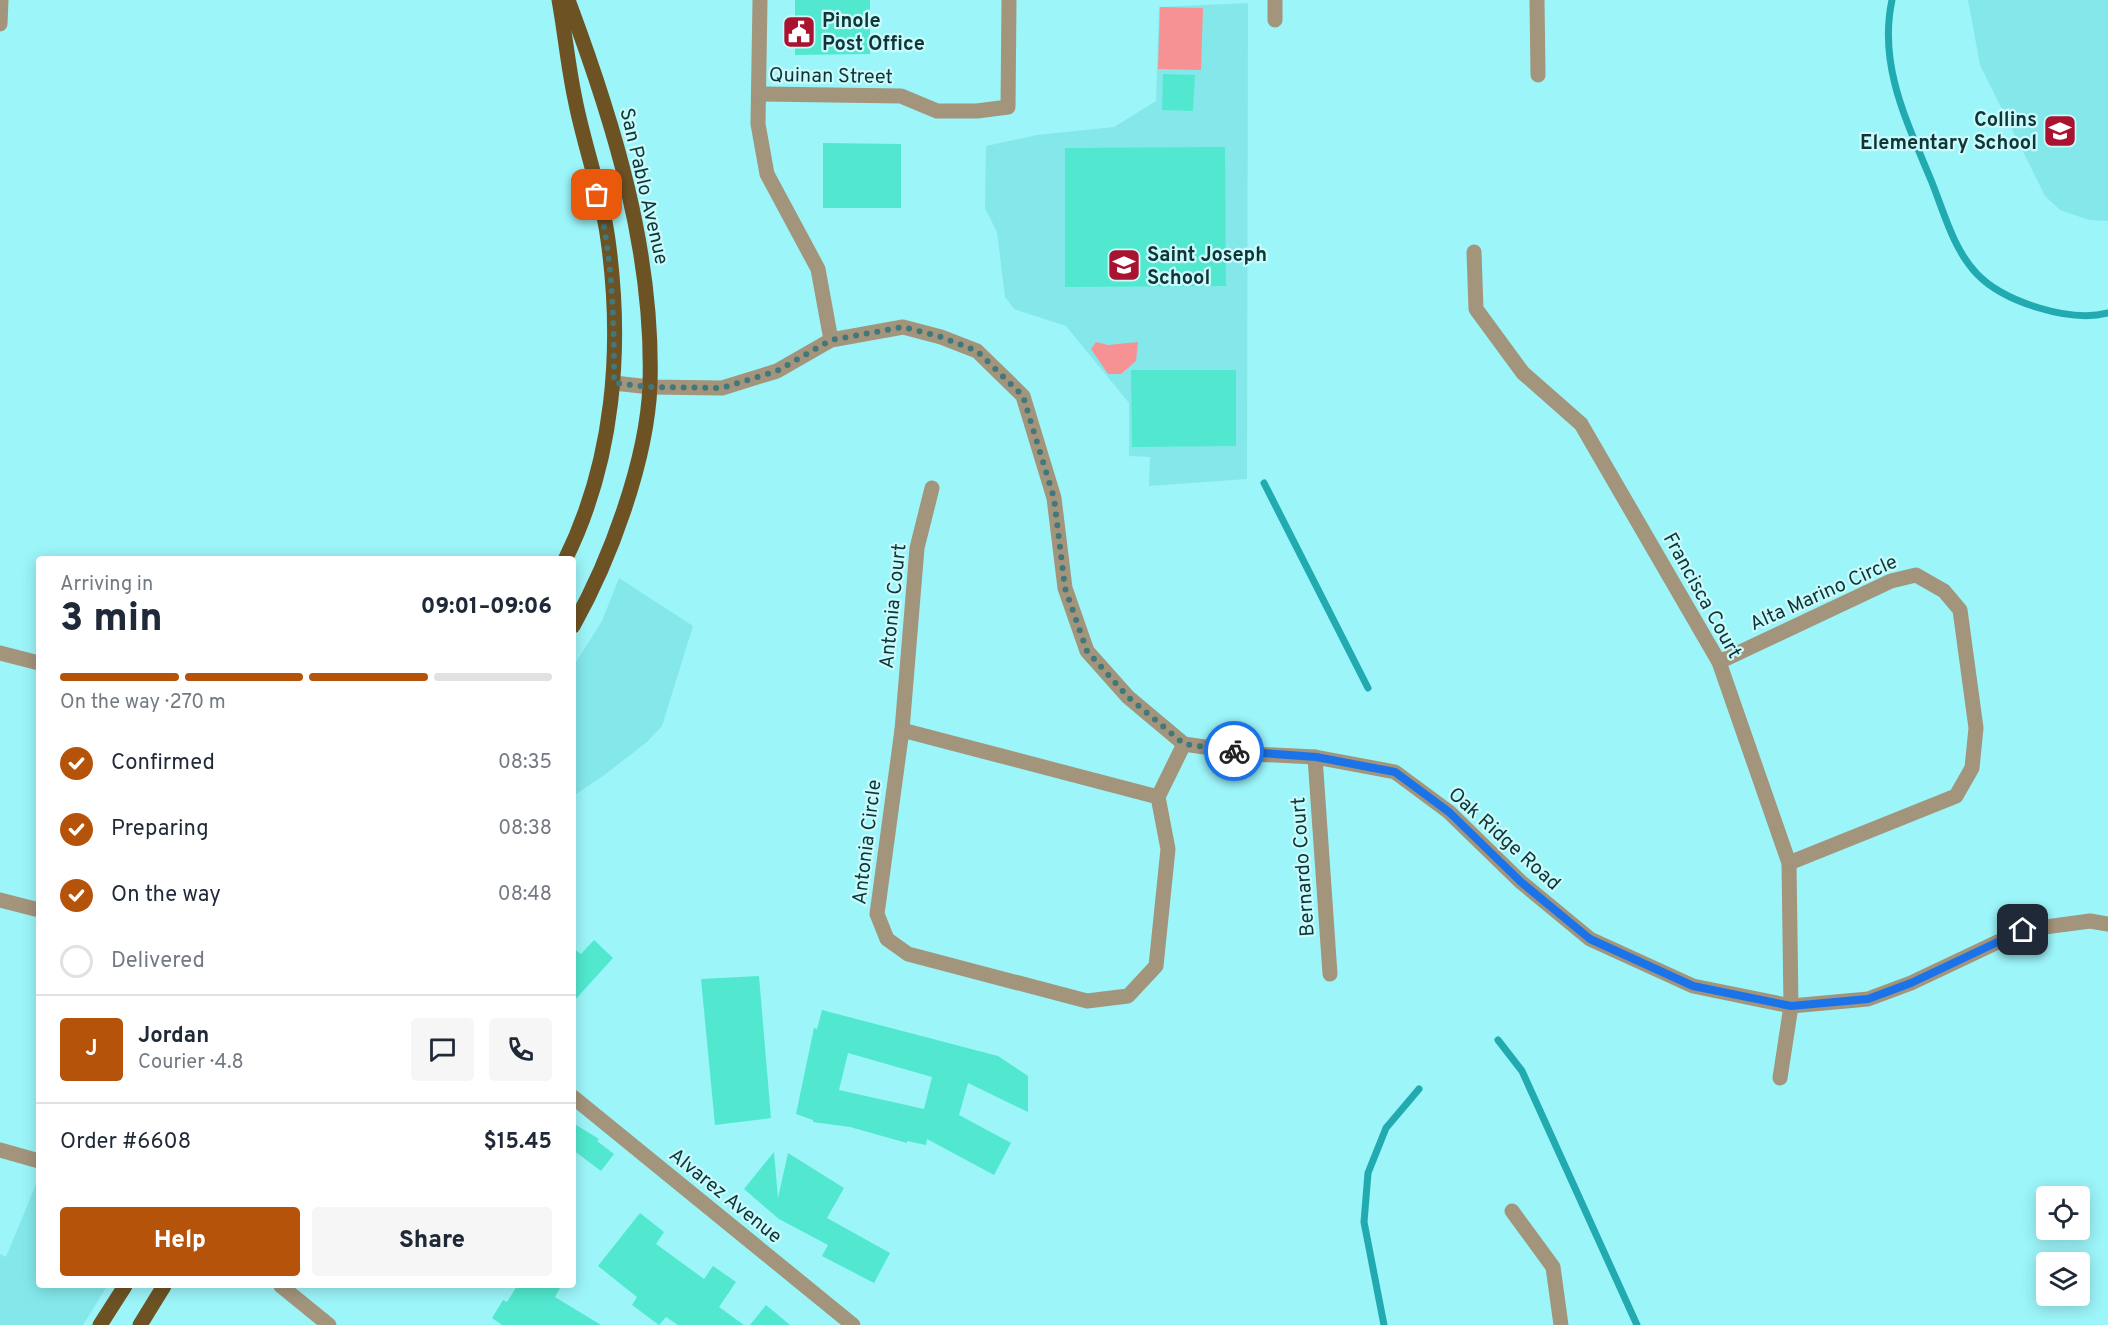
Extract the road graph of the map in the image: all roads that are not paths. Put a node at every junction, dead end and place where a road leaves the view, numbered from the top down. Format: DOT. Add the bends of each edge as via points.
graph roads {
  1 [pos="1,0"];
  2 [pos="560,0"];
  3 [pos="568,0"];
  4 [pos="760,0"];
  5 [pos="1009,0"];
  6 [pos="1275,0"];
  7 [pos="1537,0"];
  8 [pos="1275,20"];
  9 [pos="0,24"];
  10 [pos="1538,75"];
  11 [pos="759,94"];
  12 [pos="1474,252"];
  13 [pos="831,340"];
  14 [pos="614,383"];
  15 [pos="650,387"];
  16 [pos="932,488"];
  17 [pos="567,556"];
  18 [pos="576,620"];
  19 [pos="0,653"];
  20 [pos="36,662"];
  21 [pos="1719,662"];
  22 [pos="902,730"];
  23 [pos="1184,744"];
  24 [pos="1316,757"];
  25 [pos="1158,797"];
  26 [pos="1789,862"];
  27 [pos="0,900"];
  28 [pos="36,909"];
  29 [pos="2108,924"];
  30 [pos="1330,974"];
  31 [pos="1791,1006"];
  32 [pos="1780,1078"];
  33 [pos="576,1099"];
  34 [pos="0,1150"];
  35 [pos="36,1160"];
  36 [pos="1512,1210"];
  37 [pos="123,1288"];
  38 [pos="163,1288"];
  39 [pos="283,1288"];
  40 [pos="100,1325"];
  41 [pos="140,1325"];
  42 [pos="329,1325"];
  43 [pos="853,1325"];
  44 [pos="1561,1325"];
  1 -- 9 [label="street"];
  2 -- 14 [label="main road" via="575,99 608,239"];
  3 -- 15 [label="main road, San Pablo Avenue" via="602,93 638,232 649,311"];
  4 -- 11 [label="street"];
  5 -- 11 [label="street, Quinan Street" via="1008,107 937,111 901,96"];
  6 -- 8 [label="street"];
  7 -- 10 [label="street"];
  11 -- 13 [label="street" via="758,124 766,174 818,269"];
  12 -- 21 [label="street, Francisca Court" via="1476,309 1523,373 1581,423"];
  13 -- 15 [label="street" via="777,371 722,388"];
  13 -- 23 [label="street" via="903,327 941,337 977,351 1023,396 1054,498 1065,588 1087,651 1128,697"];
  14 -- 15 [label="street"];
  14 -- 17 [label="main road" via="603,454 581,529"];
  15 -- 18 [label="main road, San Pablo Avenue" via="638,464 612,542"];
  16 -- 22 [label="street, Antonia Court" via="917,548"];
  19 -- 20 [label="street"];
  21 -- 26 [label="street, Francisca Court"];
  21 -- 26 [label="street, Alta Marino Circle" via="1891,581 1916,575 1944,591 1960,610 1976,728 1972,768 1956,796"];
  22 -- 25 [label="street"];
  22 -- 25 [label="street, Antonia Circle" via="877,914 886,939 908,954 1087,1000 1128,996 1156,966 1168,849"];
  23 -- 24 [label="street, Oak Ridge Road" via="1252,754"];
  23 -- 25 [label="street"];
  24 -- 30 [label="street, Bernardo Court"];
  24 -- 31 [label="street, Oak Ridge Road" via="1395,772 1449,812 1521,882 1590,939 1693,986"];
  26 -- 31 [label="street, Francisca Court"];
  27 -- 28 [label="street"];
  29 -- 31 [label="street, Oak Ridge Road" via="2090,921 2023,930 1868,999"];
  31 -- 32 [label="street, Francisca Court"];
  33 -- 43 [label="street, Alvarez Avenue"];
  34 -- 35 [label="street"];
  36 -- 44 [label="street" via="1553,1267"];
  37 -- 40 [label="main road"];
  38 -- 41 [label="main road"];
  39 -- 42 [label="street"];
}
